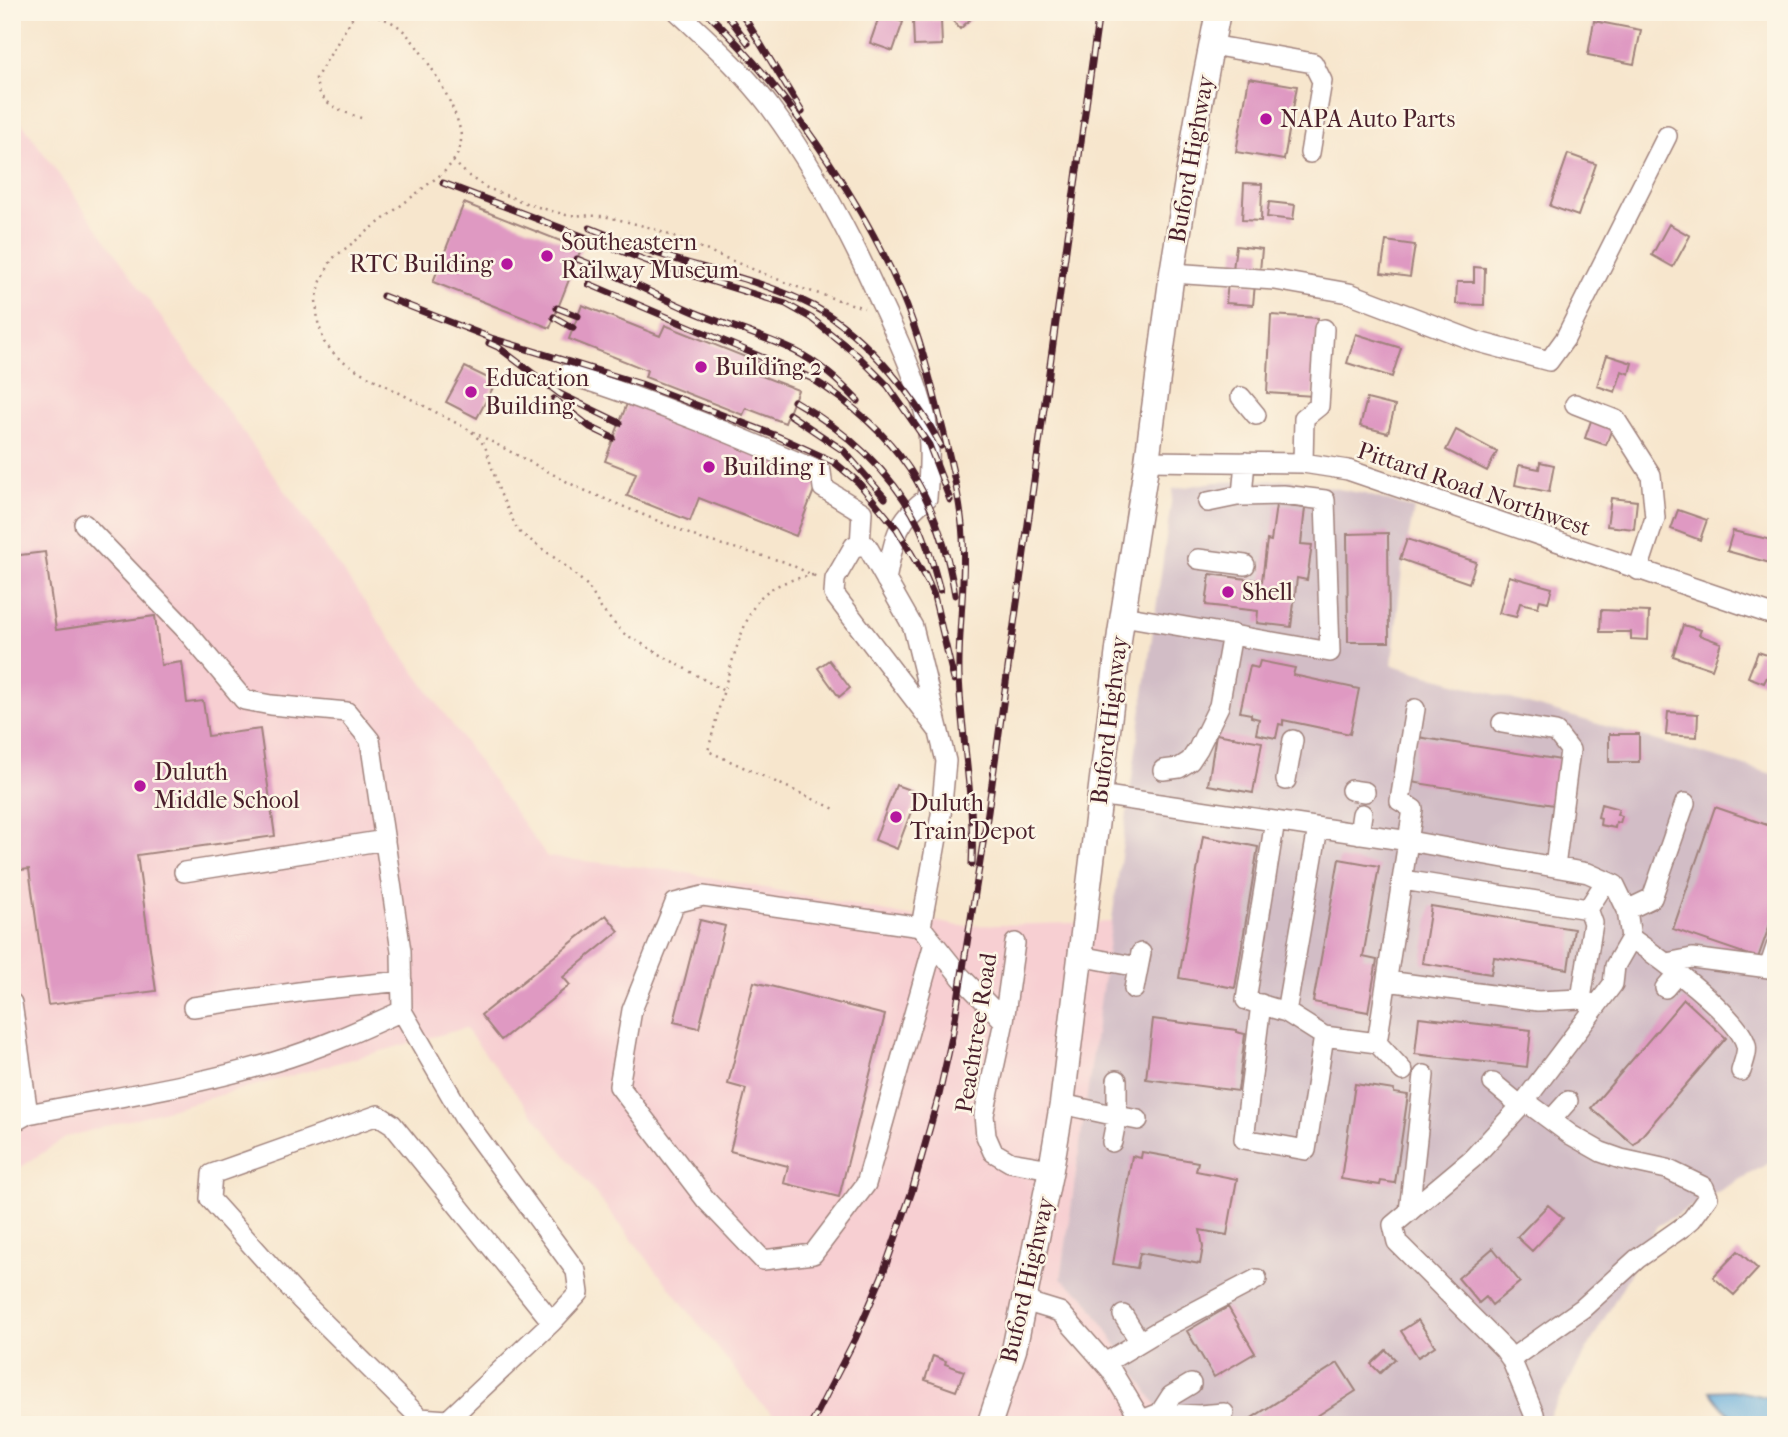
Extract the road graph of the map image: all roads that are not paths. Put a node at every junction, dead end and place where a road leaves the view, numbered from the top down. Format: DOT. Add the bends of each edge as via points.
graph roads {
  1 [pos="678,12"];
  2 [pos="1218,12"];
  3 [pos="1211,45"];
  4 [pos="1667,136"];
  5 [pos="1310,153"];
  6 [pos="1172,273"];
  7 [pos="1324,329"];
  8 [pos="567,374"];
  9 [pos="1241,397"];
  10 [pos="1574,404"];
  11 [pos="1256,415"];
  12 [pos="1147,461"];
  13 [pos="1245,462"];
  14 [pos="1303,463"];
  15 [pos="1246,500"];
  16 [pos="1208,502"];
  17 [pos="84,524"];
  18 [pos="860,546"];
  19 [pos="1198,559"];
  20 [pos="1245,565"];
  21 [pos="1638,570"];
  22 [pos="886,580"];
  23 [pos="1123,616"];
  24 [pos="1776,616"];
  25 [pos="1232,634"];
  26 [pos="1415,709"];
  27 [pos="1502,723"];
  28 [pos="937,729"];
  29 [pos="1293,740"];
  30 [pos="1286,780"];
  31 [pos="1099,795"];
  32 [pos="1685,803"];
  33 [pos="1167,812"];
  34 [pos="1275,821"];
  35 [pos="1318,828"];
  36 [pos="385,840"];
  37 [pos="1409,841"];
  38 [pos="1555,867"];
  39 [pos="184,872"];
  40 [pos="1403,880"];
  41 [pos="1606,881"];
  42 [pos="1588,909"];
  43 [pos="1627,911"];
  44 [pos="920,927"];
  45 [pos="1631,938"];
  46 [pos="934,943"];
  47 [pos="1015,943"];
  48 [pos="1776,947"];
  49 [pos="1080,956"];
  50 [pos="1670,974"];
  51 [pos="402,981"];
  52 [pos="1387,981"];
  53 [pos="1134,989"];
  54 [pos="1589,1002"];
  55 [pos="1261,1004"];
  56 [pos="193,1007"];
  57 [pos="402,1011"];
  58 [pos="1286,1012"];
  59 [pos="13,1015"];
  60 [pos="1004,1021"];
  61 [pos="1324,1036"];
  62 [pos="1377,1043"];
  63 [pos="1403,1071"];
  64 [pos="1741,1071"];
  65 [pos="1424,1075"];
  66 [pos="1117,1080"];
  67 [pos="1493,1083"];
  68 [pos="1568,1101"];
  69 [pos="1523,1103"];
  70 [pos="1062,1104"];
  71 [pos="1117,1116"];
  72 [pos="20,1118"];
  73 [pos="1138,1120"];
  74 [pos="1551,1121"];
  75 [pos="1112,1142"];
  76 [pos="1051,1169"];
  77 [pos="1409,1212"];
  78 [pos="1258,1279"];
  79 [pos="1024,1301"];
  80 [pos="1123,1315"];
  81 [pos="552,1322"];
  82 [pos="1140,1342"];
  83 [pos="1511,1359"];
  84 [pos="1105,1363"];
  85 [pos="1191,1384"];
  86 [pos="1224,1413"];
  87 [pos="1148,1419"];
  88 [pos="989,1425"];
  89 [pos="1536,1425"];
  1 -- 22 [label="street" via="769,106 850,235 918,390 926,420 927,498 910,510 897,528"];
  2 -- 3 [label="main road, Buford Highway"];
  3 -- 5 [label="street" via="1313,63 1322,81"];
  3 -- 6 [label="main road, Buford Highway"];
  4 -- 6 [label="street" via="1565,339 1549,361 1475,341 1349,293 1275,280"];
  6 -- 12 [label="main road, Buford Highway"];
  7 -- 14 [label="street" via="1319,406 1304,418"];
  8 -- 18 [label="street" via="705,422 821,472 823,488 862,512"];
  9 -- 11 [label="street"];
  10 -- 21 [label="street" via="1616,420 1651,475 1655,518"];
  12 -- 13 [label="street, Pittard Road Northwest"];
  12 -- 23 [label="main road, Buford Highway"];
  13 -- 14 [label="street, Pittard Road Northwest"];
  13 -- 15 [label="street"];
  14 -- 21 [label="street, Pittard Road Northwest" via="1360,474"];
  15 -- 16 [label="street"];
  15 -- 25 [label="street" via="1283,495 1325,500 1330,652"];
  17 -- 36 [label="street" via="185,629 244,700 346,712 370,740"];
  18 -- 22 [label="street" via="867,546"];
  18 -- 28 [label="street" via="854,546 835,579 834,594"];
  19 -- 20 [label="street"];
  21 -- 24 [label="street, Pittard Road Northwest"];
  22 -- 28 [label="street" via="913,627"];
  23 -- 25 [label="street"];
  23 -- 31 [label="main road, Buford Highway"];
  25 -- 33 [label="street" via="1219,706 1198,749 1191,761 1162,777"];
  26 -- 37 [label="street" via="1400,801 1418,810"];
  27 -- 38 [label="street" via="1556,732 1570,750 1554,830"];
  28 -- 44 [label="street" via="946,761 941,816"];
  29 -- 30 [label="street"];
  31 -- 33 [label="street"];
  31 -- 49 [label="main road, Buford Highway"];
  32 -- 43 [label="street" via="1652,898"];
  33 -- 34 [label="street"];
  34 -- 35 [label="street"];
  34 -- 55 [label="street" via="1247,1000"];
  35 -- 37 [label="street" via="1360,824"];
  35 -- 58 [label="street"];
  36 -- 39 [label="street"];
  36 -- 51 [label="street"];
  37 -- 38 [label="street"];
  37 -- 40 [label="street"];
  38 -- 41 [label="street"];
  40 -- 42 [label="street"];
  40 -- 52 [label="street"];
  41 -- 42 [label="street"];
  41 -- 43 [label="street" via="1615,885"];
  42 -- 54 [label="street" via="1593,923"];
  43 -- 45 [label="street"];
  44 -- 46 [label="street"];
  44 -- 46 [label="street" via="703,896 675,904 632,1010 619,1086 706,1200 763,1261 813,1254 866,1184"];
  45 -- 50 [label="street"];
  45 -- 54 [label="street" via="1615,966 1613,984"];
  46 -- 60 [label="street"];
  47 -- 60 [label="street, Peachtree Road"];
  48 -- 50 [label="street" via="1769,968 1692,958"];
  49 -- 53 [label="street" via="1140,960"];
  49 -- 70 [label="main road, Buford Highway"];
  50 -- 64 [label="street" via="1737,1027 1747,1047"];
  51 -- 56 [label="street"];
  51 -- 57 [label="street"];
  52 -- 54 [label="street" via="1538,1001"];
  52 -- 62 [label="street"];
  54 -- 69 [label="street"];
  55 -- 58 [label="street"];
  55 -- 61 [label="street" via="1244,1139 1306,1150"];
  57 -- 72 [label="street" via="273,1062"];
  57 -- 81 [label="street" via="464,1118 576,1270 579,1293"];
  58 -- 61 [label="street"];
  59 -- 72 [label="street"];
  60 -- 76 [label="street, Peachtree Road" via="984,1115 986,1136 993,1152 1010,1162"];
  61 -- 62 [label="street"];
  62 -- 63 [label="street"];
  65 -- 77 [label="street"];
  66 -- 71 [label="street"];
  67 -- 69 [label="street"];
  68 -- 74 [label="street"];
  69 -- 74 [label="street"];
  69 -- 77 [label="street" via="1472,1159"];
  70 -- 71 [label="street"];
  70 -- 76 [label="main road, Buford Highway"];
  71 -- 73 [label="street"];
  71 -- 75 [label="street"];
  74 -- 83 [label="street" via="1601,1152 1684,1176 1704,1187 1708,1197 1684,1226"];
  76 -- 79 [label="main road, Buford Highway"];
  77 -- 83 [label="street" via="1393,1225 1396,1242"];
  78 -- 82 [label="street"];
  79 -- 84 [label="street" via="1060,1312"];
  79 -- 88 [label="main road, Buford Highway" via="1014,1350"];
  80 -- 82 [label="street"];
  81 -- 81 [label="street" via="448,1420 420,1418 300,1299 210,1199 212,1174 378,1115 392,1124"];
  82 -- 84 [label="street"];
  83 -- 89 [label="street"];
  84 -- 87 [label="street"];
  85 -- 87 [label="street"];
  86 -- 87 [label="street"];
}
